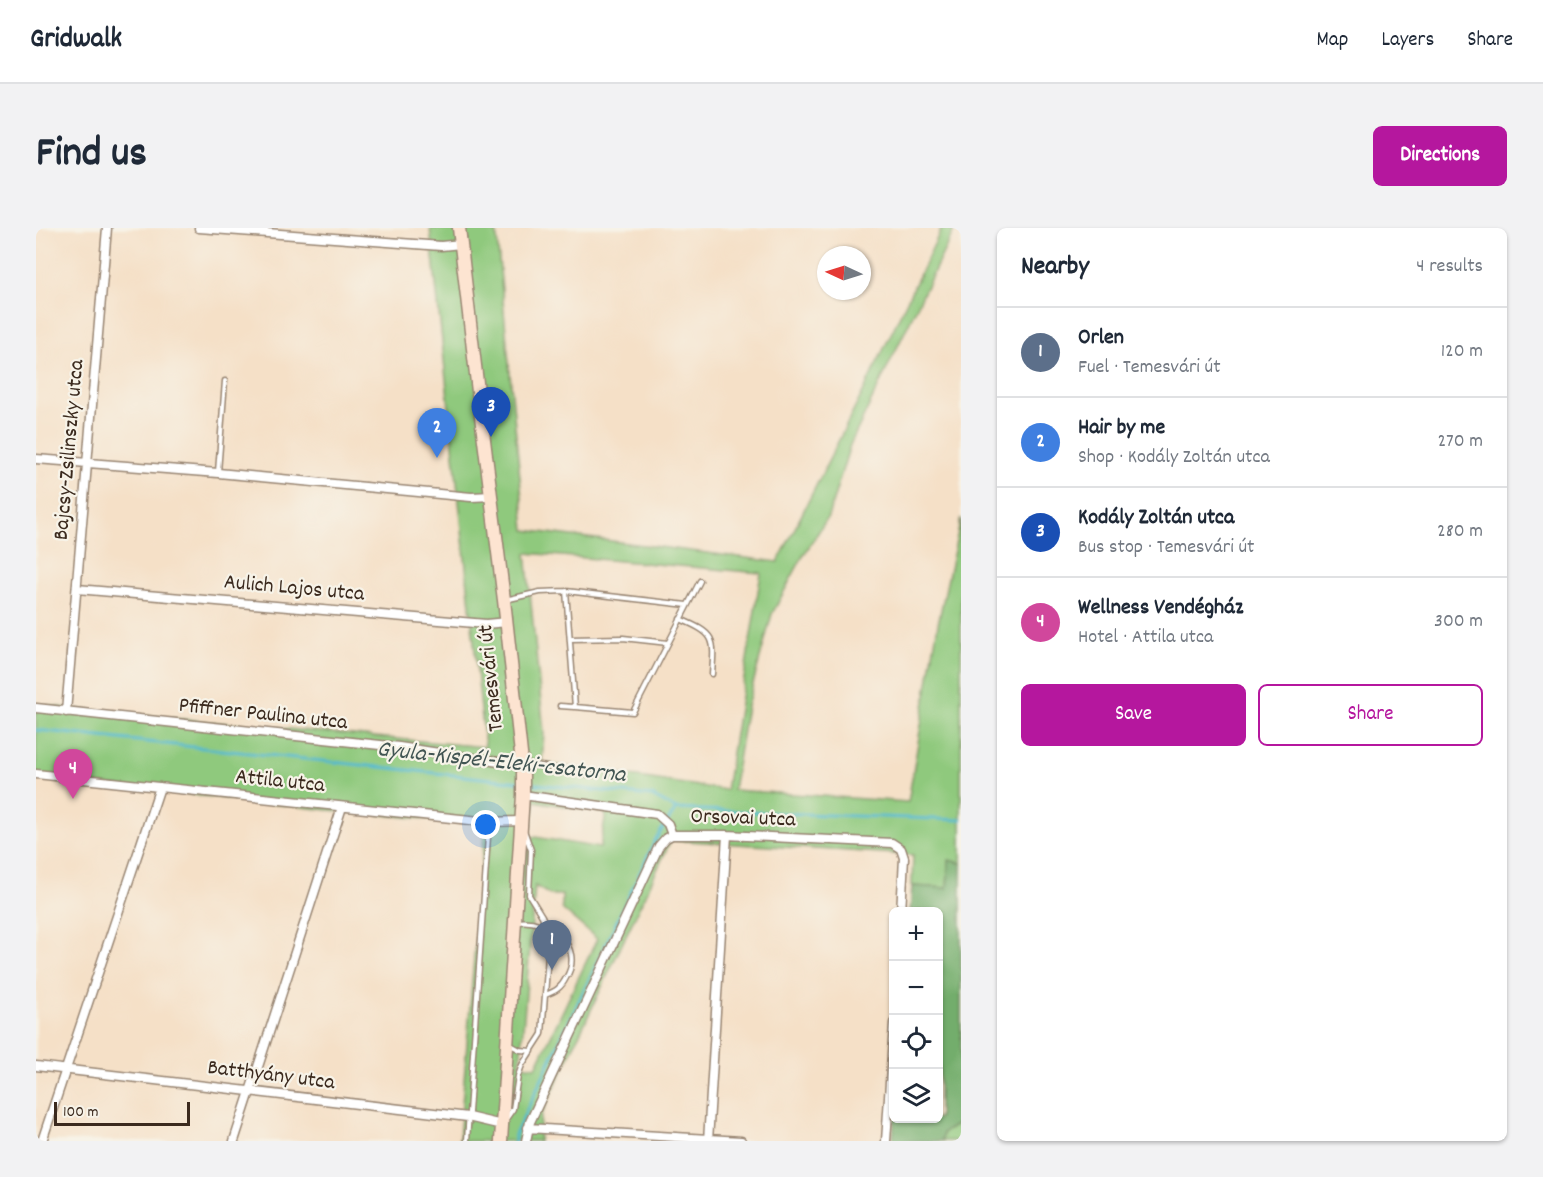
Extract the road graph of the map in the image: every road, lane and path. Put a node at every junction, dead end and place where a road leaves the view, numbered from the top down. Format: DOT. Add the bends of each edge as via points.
graph roads {
  1 [pos="107,228"];
  2 [pos="198,228"];
  3 [pos="459,228"];
  4 [pos="461,244"];
  5 [pos="225,381"];
  6 [pos="36,459"];
  7 [pos="87,463"];
  8 [pos="218,473"];
  9 [pos="492,496"];
  10 [pos="699,581"];
  11 [pos="77,589"];
  12 [pos="566,591"];
  13 [pos="504,600"];
  14 [pos="687,605"];
  15 [pos="680,619"];
  16 [pos="507,622"];
  17 [pos="570,639"];
  18 [pos="668,643"];
  19 [pos="712,674"];
  20 [pos="560,706"];
  21 [pos="574,707"];
  22 [pos="36,708"];
  23 [pos="66,711"];
  24 [pos="522,765"];
  25 [pos="36,774"];
  26 [pos="593,775"];
  27 [pos="160,787"];
  28 [pos="523,792"];
  29 [pos="342,807"];
  30 [pos="521,821"];
  31 [pos="489,822"];
  32 [pos="672,835"];
  33 [pos="727,835"];
  34 [pos="901,907"];
  35 [pos="514,922"];
  36 [pos="547,928"];
  37 [pos="545,995"];
  38 [pos="507,1041"];
  39 [pos="532,1051"];
  40 [pos="36,1066"];
  41 [pos="65,1069"];
  42 [pos="891,1069"];
  43 [pos="250,1092"];
  44 [pos="468,1117"];
  45 [pos="502,1125"];
  46 [pos="528,1128"];
  47 [pos="708,1140"];
  48 [pos="42,1141"];
  49 [pos="234,1141"];
  50 [pos="467,1141"];
  51 [pos="501,1141"];
  52 [pos="526,1141"];
  53 [pos="741,1141"];
  54 [pos="886,1141"];
  1 -- 7 [label="street, Bajcsy-Zsilinszky utca"];
  2 -- 4 [label="street" via="441,246"];
  3 -- 4 [label="street, Temesvári út"];
  4 -- 9 [label="street, Temesvári út"];
  5 -- 8 [label="lane"];
  6 -- 7 [label="street"];
  7 -- 8 [label="street"];
  7 -- 11 [label="street, Bajcsy-Zsilinszky utca"];
  8 -- 9 [label="street"];
  9 -- 13 [label="street, Temesvári út"];
  10 -- 14 [label="lane"];
  11 -- 16 [label="street, Aulich Lajos utca" via="486,624"];
  11 -- 23 [label="street, Bajcsy-Zsilinszky utca"];
  12 -- 13 [label="lane"];
  12 -- 14 [label="lane"];
  12 -- 17 [label="lane"];
  13 -- 16 [label="street, Temesvári út"];
  14 -- 15 [label="lane"];
  15 -- 18 [label="lane"];
  15 -- 19 [label="lane" via="710,637 714,650"];
  16 -- 24 [label="street, Temesvári út"];
  17 -- 18 [label="lane" via="623,638"];
  17 -- 21 [label="lane"];
  18 -- 21 [label="lane" via="633,712"];
  20 -- 21 [label="lane"];
  22 -- 23 [label="street, Pfiffner Paulina utca"];
  23 -- 24 [label="street, Pfiffner Paulina utca" via="399,747"];
  24 -- 26 [label="lane"];
  24 -- 28 [label="street, Temesvári út"];
  25 -- 27 [label="street, Attila utca"];
  27 -- 29 [label="street, Attila utca"];
  27 -- 41 [label="street"];
  28 -- 30 [label="street, Temesvári út"];
  28 -- 32 [label="street, Orsovai utca" via="657,814"];
  29 -- 31 [label="street, Attila utca"];
  29 -- 43 [label="street"];
  30 -- 31 [label="street, Attila utca"];
  30 -- 35 [label="street, Temesvári út"];
  30 -- 36 [label="lane" via="531,850 529,895"];
  31 -- 44 [label="lane"];
  32 -- 33 [label="street, Orsovai utca"];
  32 -- 46 [label="street" via="659,846"];
  33 -- 34 [label="street, Orsovai utca" via="892,843 901,849 904,858"];
  33 -- 47 [label="street"];
  35 -- 36 [label="lane" via="535,922"];
  35 -- 38 [label="street, Temesvári út"];
  36 -- 37 [label="lane"];
  36 -- 37 [label="lane" via="563,939 573,958 559,988"];
  37 -- 39 [label="lane" via="542,1034"];
  38 -- 39 [label="lane" via="520,1050"];
  38 -- 45 [label="street, Temesvári út"];
  39 -- 45 [label="lane" via="518,1076 513,1109"];
  40 -- 41 [label="street, Batthyány utca"];
  41 -- 43 [label="street, Batthyány utca"];
  41 -- 48 [label="street"];
  42 -- 54 [label="street"];
  43 -- 44 [label="street, Batthyány utca"];
  43 -- 49 [label="street"];
  44 -- 45 [label="street, Batthyány utca"];
  44 -- 50 [label="lane"];
  45 -- 51 [label="street, Temesvári út"];
  46 -- 47 [label="street"];
  46 -- 52 [label="street"];
  47 -- 53 [label="street"];
}
